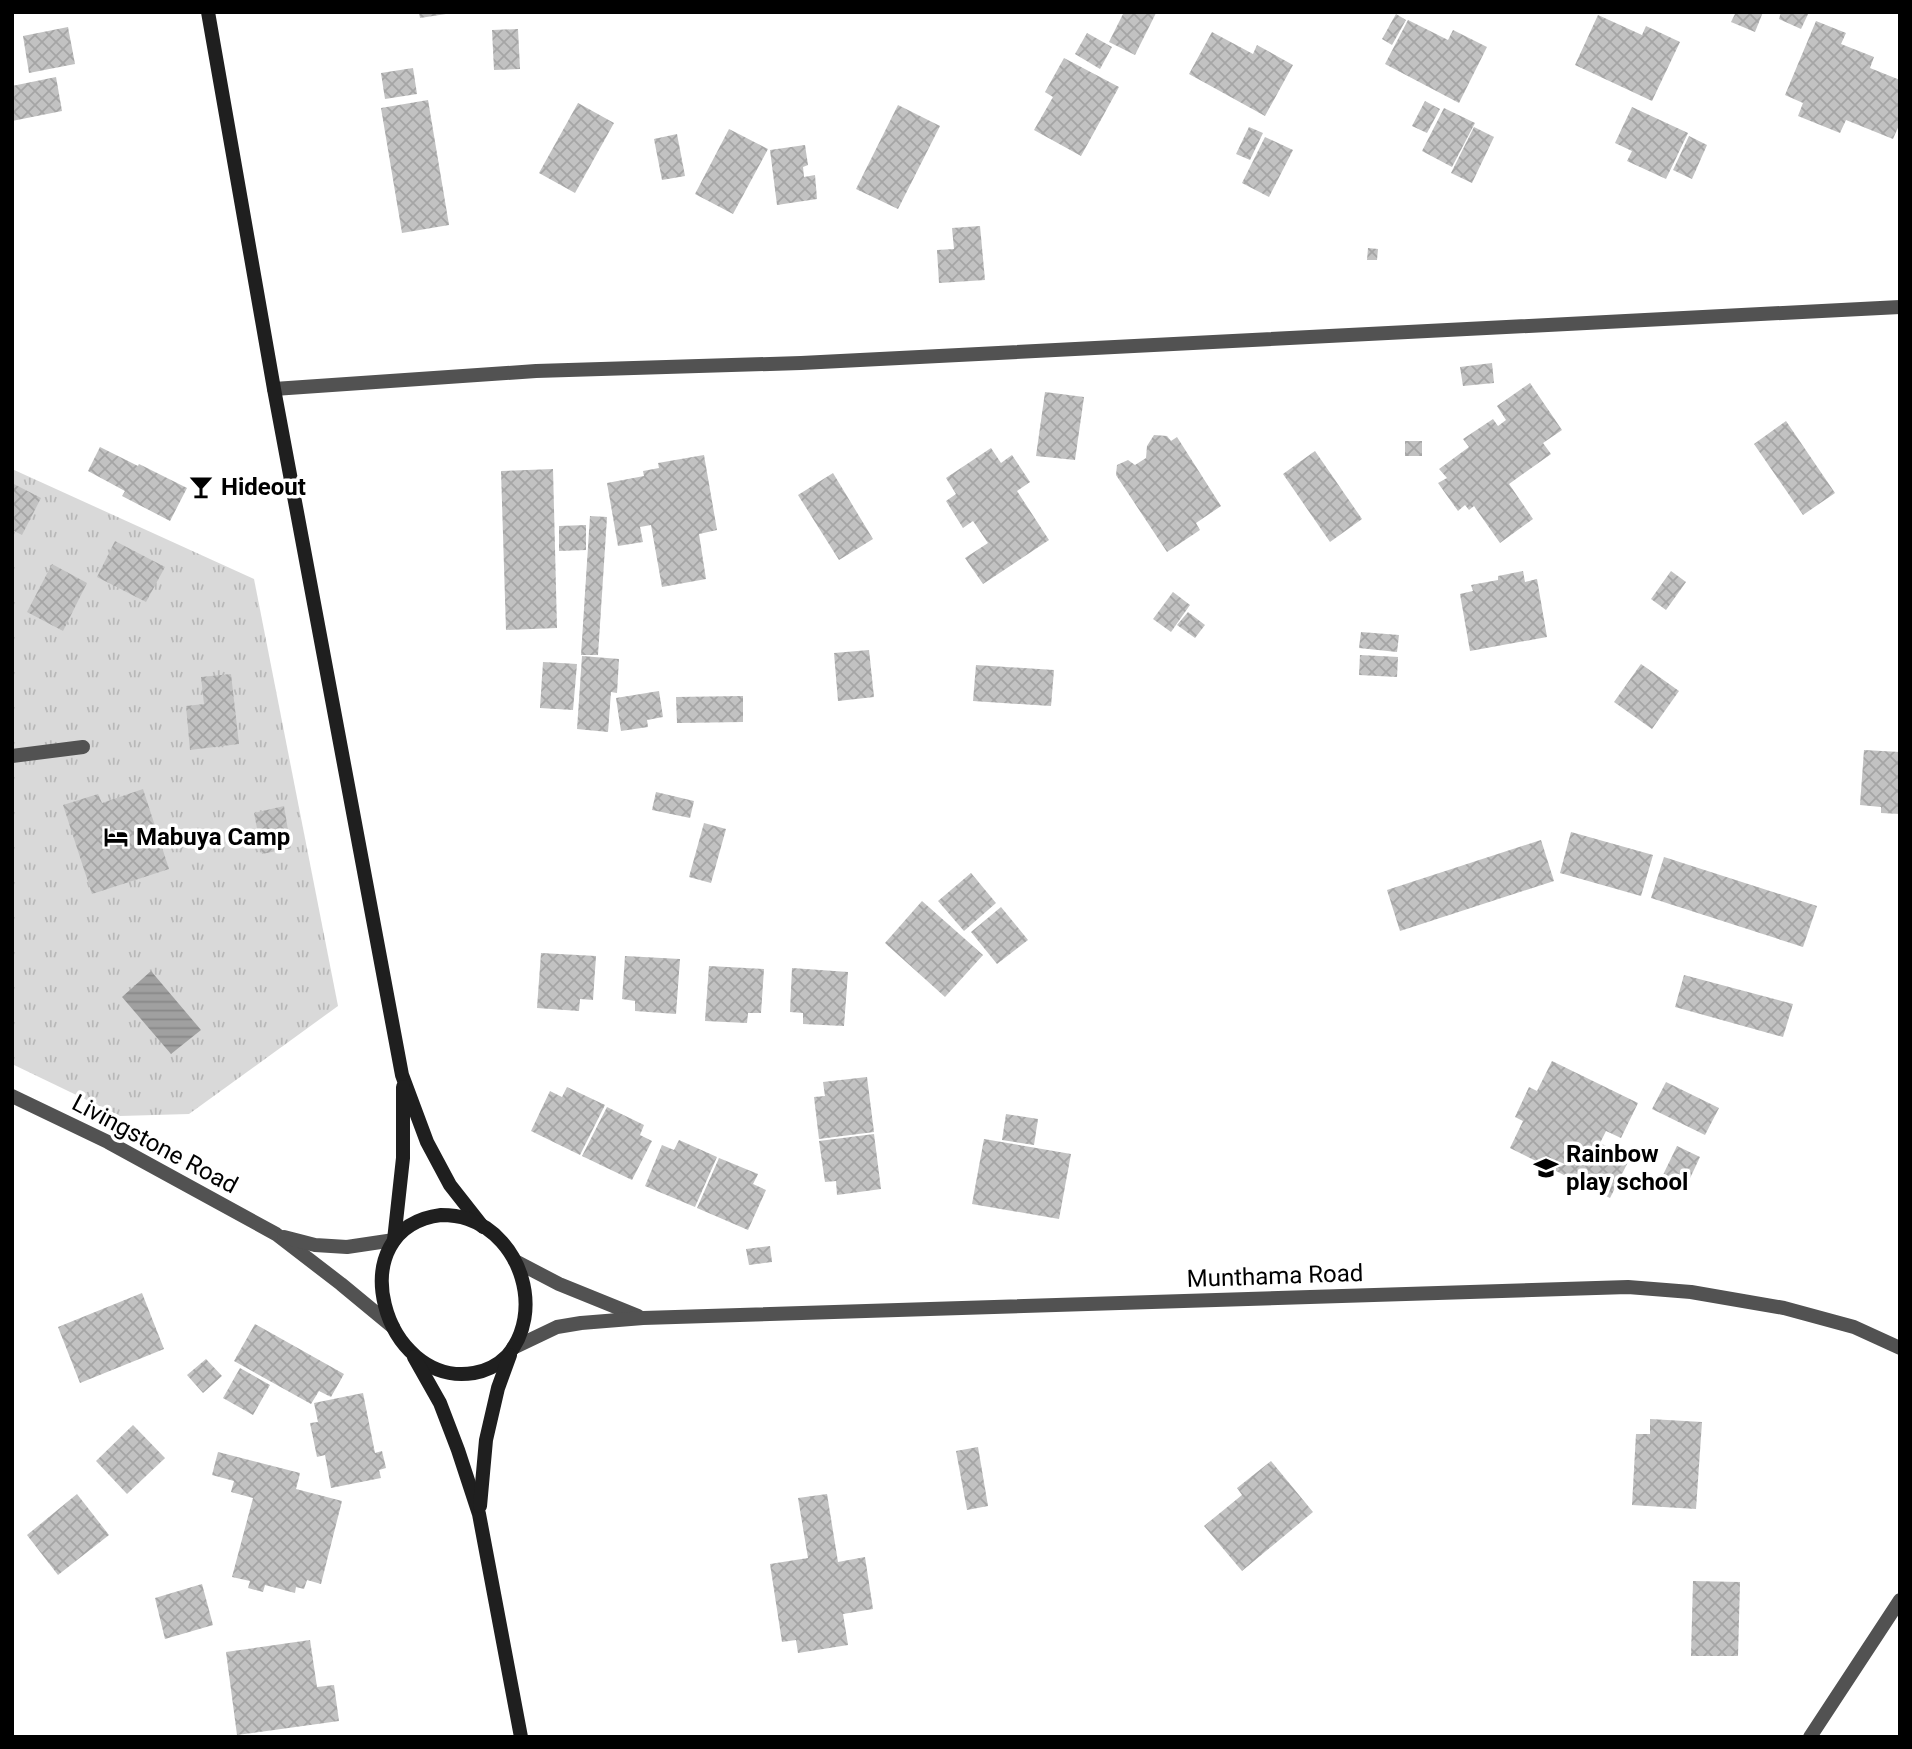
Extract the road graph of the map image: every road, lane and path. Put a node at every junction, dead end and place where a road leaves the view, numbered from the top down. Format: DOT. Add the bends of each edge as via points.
graph roads {
  1 [pos="208,12"];
  2 [pos="1900,307"];
  3 [pos="274,389"];
  4 [pos="83,747"];
  5 [pos="12,756"];
  6 [pos="402,1075"];
  7 [pos="12,1096"];
  8 [pos="483,1227"];
  9 [pos="276,1234"];
  10 [pos="394,1240"];
  11 [pos="515,1261"];
  12 [pos="643,1318"];
  13 [pos="393,1327"];
  14 [pos="513,1348"];
  15 [pos="1900,1348"];
  16 [pos="412,1353"];
  17 [pos="480,1514"];
  18 [pos="1900,1600"];
  19 [pos="522,1737"];
  20 [pos="1810,1737"];
  1 -- 3 [label="main road"];
  2 -- 3 [label="street" via="801,363 536,371"];
  3 -- 6 [label="main road"];
  4 -- 5 [label="street"];
  6 -- 8 [label="main road" via="427,1142 450,1185"];
  6 -- 10 [label="main road" via="403,1158"];
  7 -- 9 [label="street, Livingstone Road" via="108,1142"];
  8 -- 10 [label="main road" via="455,1215 428,1216"];
  8 -- 11 [label="main road"];
  9 -- 10 [label="street, Livingstone Road" via="315,1245 347,1247"];
  9 -- 13 [label="street, Livingstone Road"];
  10 -- 13 [label="main road" via="381,1281"];
  11 -- 12 [label="street, Munthama Road"];
  11 -- 14 [label="main road" via="526,1307"];
  12 -- 14 [label="street, Munthama Road" via="557,1327"];
  12 -- 15 [label="street, Munthama Road" via="1628,1287 1784,1308 1854,1327"];
  13 -- 16 [label="main road"];
  14 -- 16 [label="main road" via="493,1367 466,1374 438,1368"];
  14 -- 17 [label="main road" via="486,1440"];
  16 -- 17 [label="main road" via="440,1404"];
  17 -- 19 [label="main road"];
  18 -- 20 [label="street"];
}
